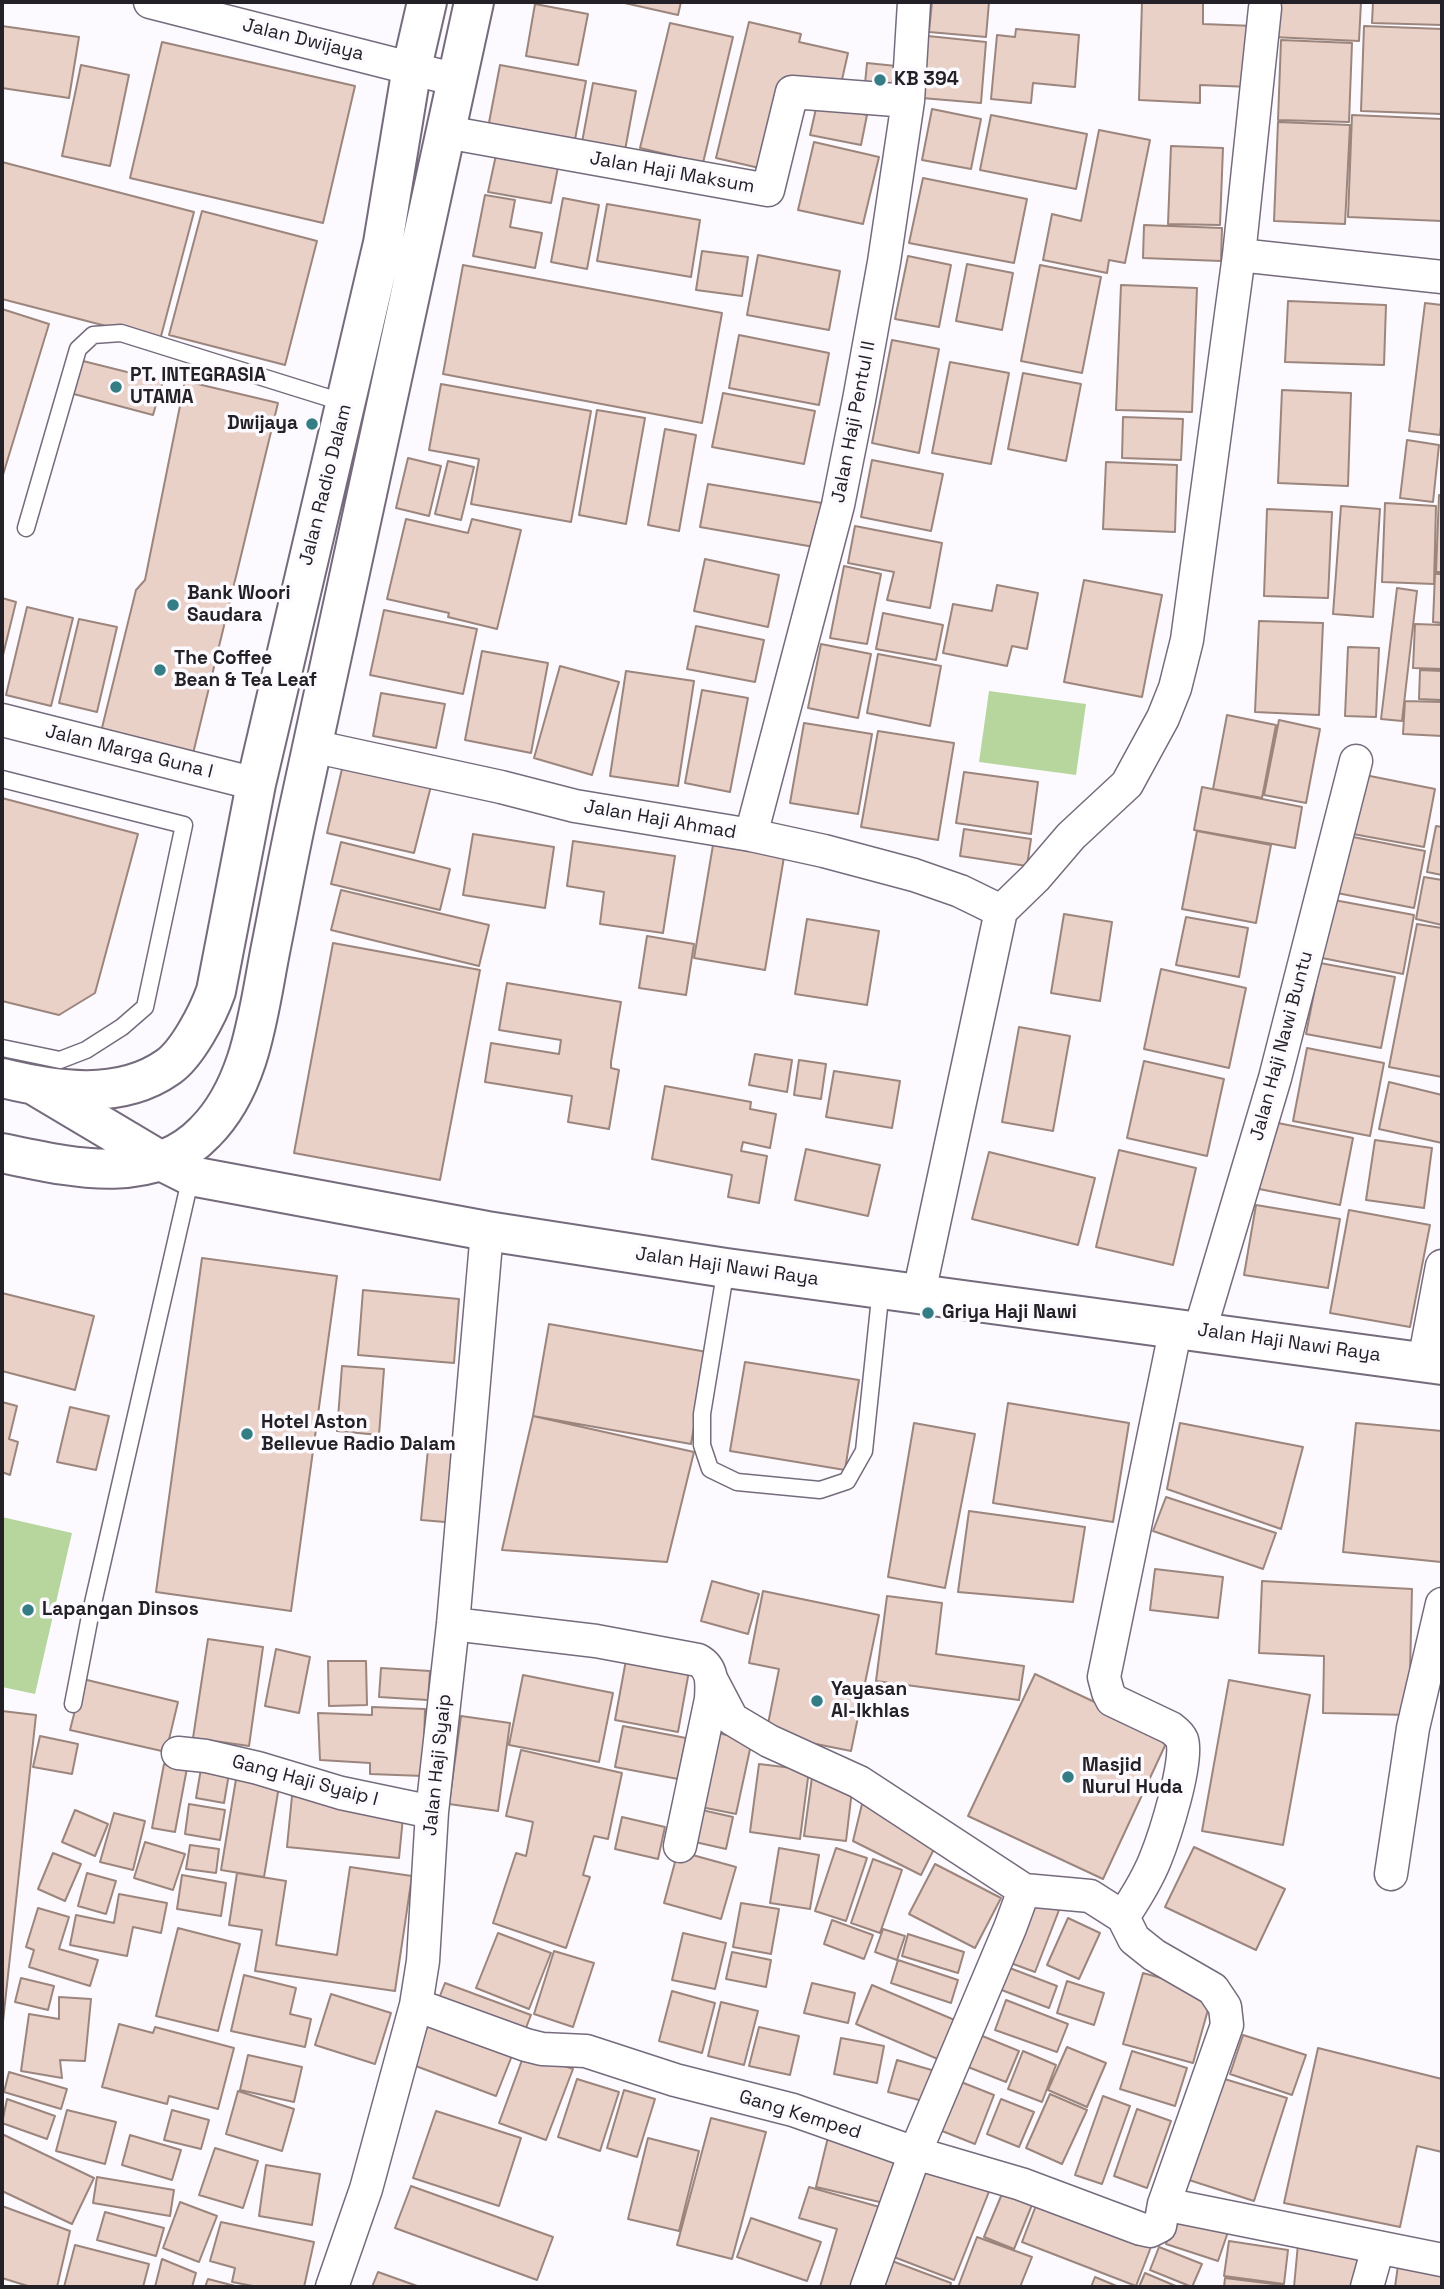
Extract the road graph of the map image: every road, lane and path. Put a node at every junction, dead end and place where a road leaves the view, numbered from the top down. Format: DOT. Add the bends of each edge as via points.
graph roads {
  1 [pos="150,2"];
  2 [pos="427,2"];
  3 [pos="474,2"];
  4 [pos="914,2"];
  5 [pos="1265,8"];
  6 [pos="412,67"];
  7 [pos="457,80"];
  8 [pos="908,102"];
  9 [pos="446,132"];
  10 [pos="1239,255"];
  11 [pos="1442,277"];
  12 [pos="346,404"];
  13 [pos="26,528"];
  14 [pos="2,720"];
  15 [pos="312,746"];
  16 [pos="1356,761"];
  17 [pos="2,779"];
  18 [pos="256,784"];
  19 [pos="751,835"];
  20 [pos="1001,911"];
  21 [pos="2,1048"];
  22 [pos="19,1083"];
  23 [pos="2,1153"];
  24 [pos="177,1169"];
  25 [pos="487,1231"];
  26 [pos="1442,1266"];
  27 [pos="726,1268"];
  28 [pos="881,1288"];
  29 [pos="919,1293"];
  30 [pos="1188,1329"];
  31 [pos="1433,1363"];
  32 [pos="1442,1604"];
  33 [pos="453,1624"];
  34 [pos="711,1677"];
  35 [pos="73,1704"];
  36 [pos="178,1753"];
  37 [pos="432,1812"];
  38 [pos="680,1846"];
  39 [pos="1391,1874"];
  40 [pos="1024,1891"];
  41 [pos="1123,1917"];
  42 [pos="416,2005"];
  43 [pos="915,2153"];
  44 [pos="1164,2204"];
  45 [pos="1378,2248"];
  46 [pos="1442,2260"];
  47 [pos="332,2287"];
  48 [pos="867,2287"];
  49 [pos="1367,2287"];
  1 -- 6 [label="street, Jalan Dwijaya"];
  2 -- 6 [label="main road, Jalan Radio Dalam"];
  3 -- 7 [label="main road, Jalan Radio Dalam"];
  4 -- 8 [label="street, Jalan Haji Pentul II"];
  5 -- 10 [label="street"];
  6 -- 7 [label="street, Jalan Dwijaya"];
  6 -- 12 [label="main road, Jalan Radio Dalam" via="383,243"];
  7 -- 9 [label="main road, Jalan Radio Dalam"];
  8 -- 9 [label="street, Jalan Haji Maksum" via="792,92 768,190"];
  8 -- 19 [label="street, Jalan Haji Pentul II" via="884,262 838,505"];
  9 -- 15 [label="main road, Jalan Radio Dalam"];
  10 -- 11 [label="street"];
  10 -- 20 [label="street" via="1187,640 1175,688 1127,784"];
  12 -- 13 [label="lane" via="121,333 93,335 78,349"];
  12 -- 18 [label="main road, Jalan Radio Dalam"];
  14 -- 18 [label="street, Jalan Marga Guna I"];
  15 -- 19 [label="street, Jalan Haji Ahmad" via="575,806"];
  15 -- 24 [label="main road, Jalan Radio Dalam" via="243,1073 227,1106 185,1150"];
  16 -- 30 [label="street, Jalan Haji Nawi Buntu" via="1275,1078"];
  17 -- 21 [label="lane" via="184,825 145,1007 86,1050 60,1060"];
  18 -- 22 [label="main road, Jalan Radio Dalam" via="216,991 197,1032 169,1066 138,1082 93,1091"];
  19 -- 20 [label="street, Jalan Haji Ahmad" via="914,875"];
  20 -- 29 [label="street"];
  22 -- 24 [label="main road, Jalan Haji Nawi Raya"];
  23 -- 24 [label="main road" via="104,1170"];
  24 -- 25 [label="main road, Jalan Haji Nawi Raya"];
  24 -- 35 [label="lane"];
  25 -- 27 [label="main road, Jalan Haji Nawi Raya"];
  25 -- 33 [label="street, Jalan Haji Syaip"];
  26 -- 31 [label="street"];
  27 -- 28 [label="main road, Jalan Haji Nawi Raya"];
  27 -- 28 [label="lane" via="702,1414 702,1445 710,1469 737,1482 820,1490 846,1481 864,1451"];
  28 -- 29 [label="main road, Jalan Haji Nawi Raya"];
  29 -- 30 [label="main road, Jalan Haji Nawi Raya"];
  30 -- 31 [label="main road, Jalan Haji Nawi Raya"];
  30 -- 41 [label="street, Jalan Haji Nawi Buntu" via="1104,1677 1112,1700 1171,1728 1182,1740 1183,1759 1155,1861"];
  32 -- 39 [label="street" via="1413,1728"];
  33 -- 34 [label="street" via="596,1641 698,1660"];
  33 -- 37 [label="street, Jalan Haji Syaip"];
  34 -- 38 [label="street" via="708,1717"];
  34 -- 40 [label="street" via="732,1719 859,1782"];
  36 -- 37 [label="street, Gang Haji Syaip I"];
  37 -- 42 [label="street, Jalan Haji Syaip"];
  40 -- 41 [label="street" via="1090,1896"];
  40 -- 43 [label="street"];
  41 -- 44 [label="street" via="1134,1939 1213,1989 1226,2007 1227,2025"];
  42 -- 43 [label="street, Gang Kemped" via="526,2045 586,2051 793,2110"];
  42 -- 47 [label="street, Jalan Haji Syaip" via="366,2189"];
  43 -- 44 [label="street, Gang Kemped" via="1021,2184 1141,2230 1160,2226"];
  43 -- 48 [label="street"];
  44 -- 45 [label="street"];
  45 -- 46 [label="street"];
  45 -- 49 [label="street"];
}
